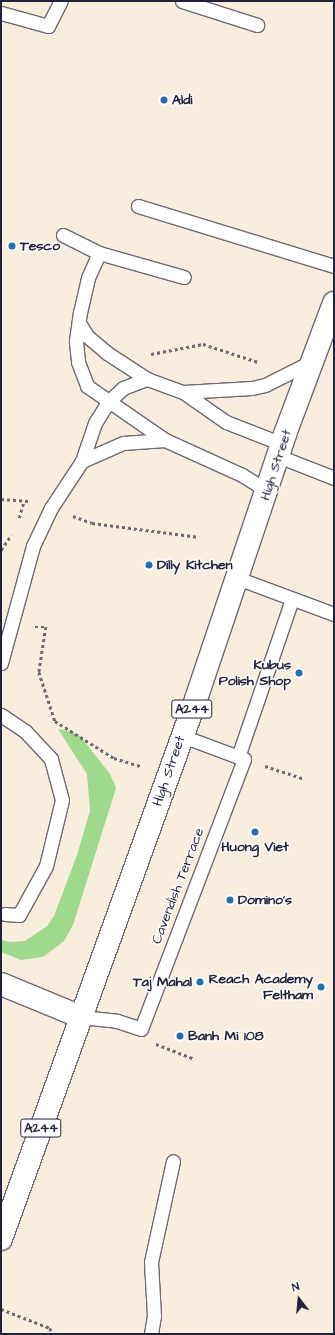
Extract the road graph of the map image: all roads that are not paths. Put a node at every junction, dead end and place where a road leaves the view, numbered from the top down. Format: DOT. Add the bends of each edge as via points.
graph roads {
  1 [pos="61,1"];
  2 [pos="182,1"];
  3 [pos="1,13"];
  4 [pos="257,24"];
  5 [pos="138,206"];
  6 [pos="63,235"];
  7 [pos="99,253"];
  8 [pos="334,266"];
  9 [pos="184,277"];
  10 [pos="334,303"];
  11 [pos="79,323"];
  12 [pos="310,362"];
  13 [pos="147,379"];
  14 [pos="182,392"];
  15 [pos="108,402"];
  16 [pos="165,440"];
  17 [pos="280,450"];
  18 [pos="82,461"];
  19 [pos="334,478"];
  20 [pos="267,494"];
  21 [pos="237,578"];
  22 [pos="292,599"];
  23 [pos="334,614"];
  24 [pos="1,663"];
  25 [pos="1,715"];
  26 [pos="182,736"];
  27 [pos="241,758"];
  28 [pos="5,914"];
  29 [pos="1,984"];
  30 [pos="81,1017"];
  31 [pos="173,1161"];
  32 [pos="1,1239"];
  33 [pos="151,1334"];
  1 -- 3 [label="lane" via="48,26"];
  2 -- 4 [label="lane"];
  5 -- 8 [label="lane"];
  6 -- 7 [label="lane"];
  7 -- 9 [label="lane"];
  7 -- 11 [label="lane" via="88,278"];
  10 -- 12 [label="main road, High Street / A244"];
  11 -- 13 [label="lane" via="87,336 107,353"];
  11 -- 15 [label="lane" via="76,342 78,362 87,386"];
  12 -- 14 [label="lane" via="265,385"];
  12 -- 17 [label="main road, High Street / A244"];
  13 -- 14 [label="lane"];
  13 -- 15 [label="lane" via="123,388"];
  14 -- 17 [label="lane" via="226,422"];
  15 -- 16 [label="lane"];
  15 -- 18 [label="lane" via="95,423"];
  16 -- 18 [label="lane" via="123,443"];
  16 -- 20 [label="lane" via="242,475"];
  17 -- 19 [label="lane"];
  17 -- 20 [label="main road, High Street / A244"];
  18 -- 24 [label="lane" via="51,508 25,565"];
  20 -- 21 [label="main road, High Street / A244"];
  21 -- 22 [label="lane"];
  21 -- 26 [label="main road, High Street / A244"];
  22 -- 23 [label="lane"];
  22 -- 27 [label="lane"];
  25 -- 28 [label="lane" via="25,731 51,759 62,800 46,866 19,915"];
  26 -- 27 [label="lane"];
  26 -- 30 [label="main road, High Street / A244"];
  27 -- 30 [label="lane, Cavendish Terrace" via="141,1028 117,1021"];
  29 -- 30 [label="main road"];
  30 -- 32 [label="main road, High Street / A244"];
  31 -- 33 [label="lane" via="151,1262 154,1316"];
}
